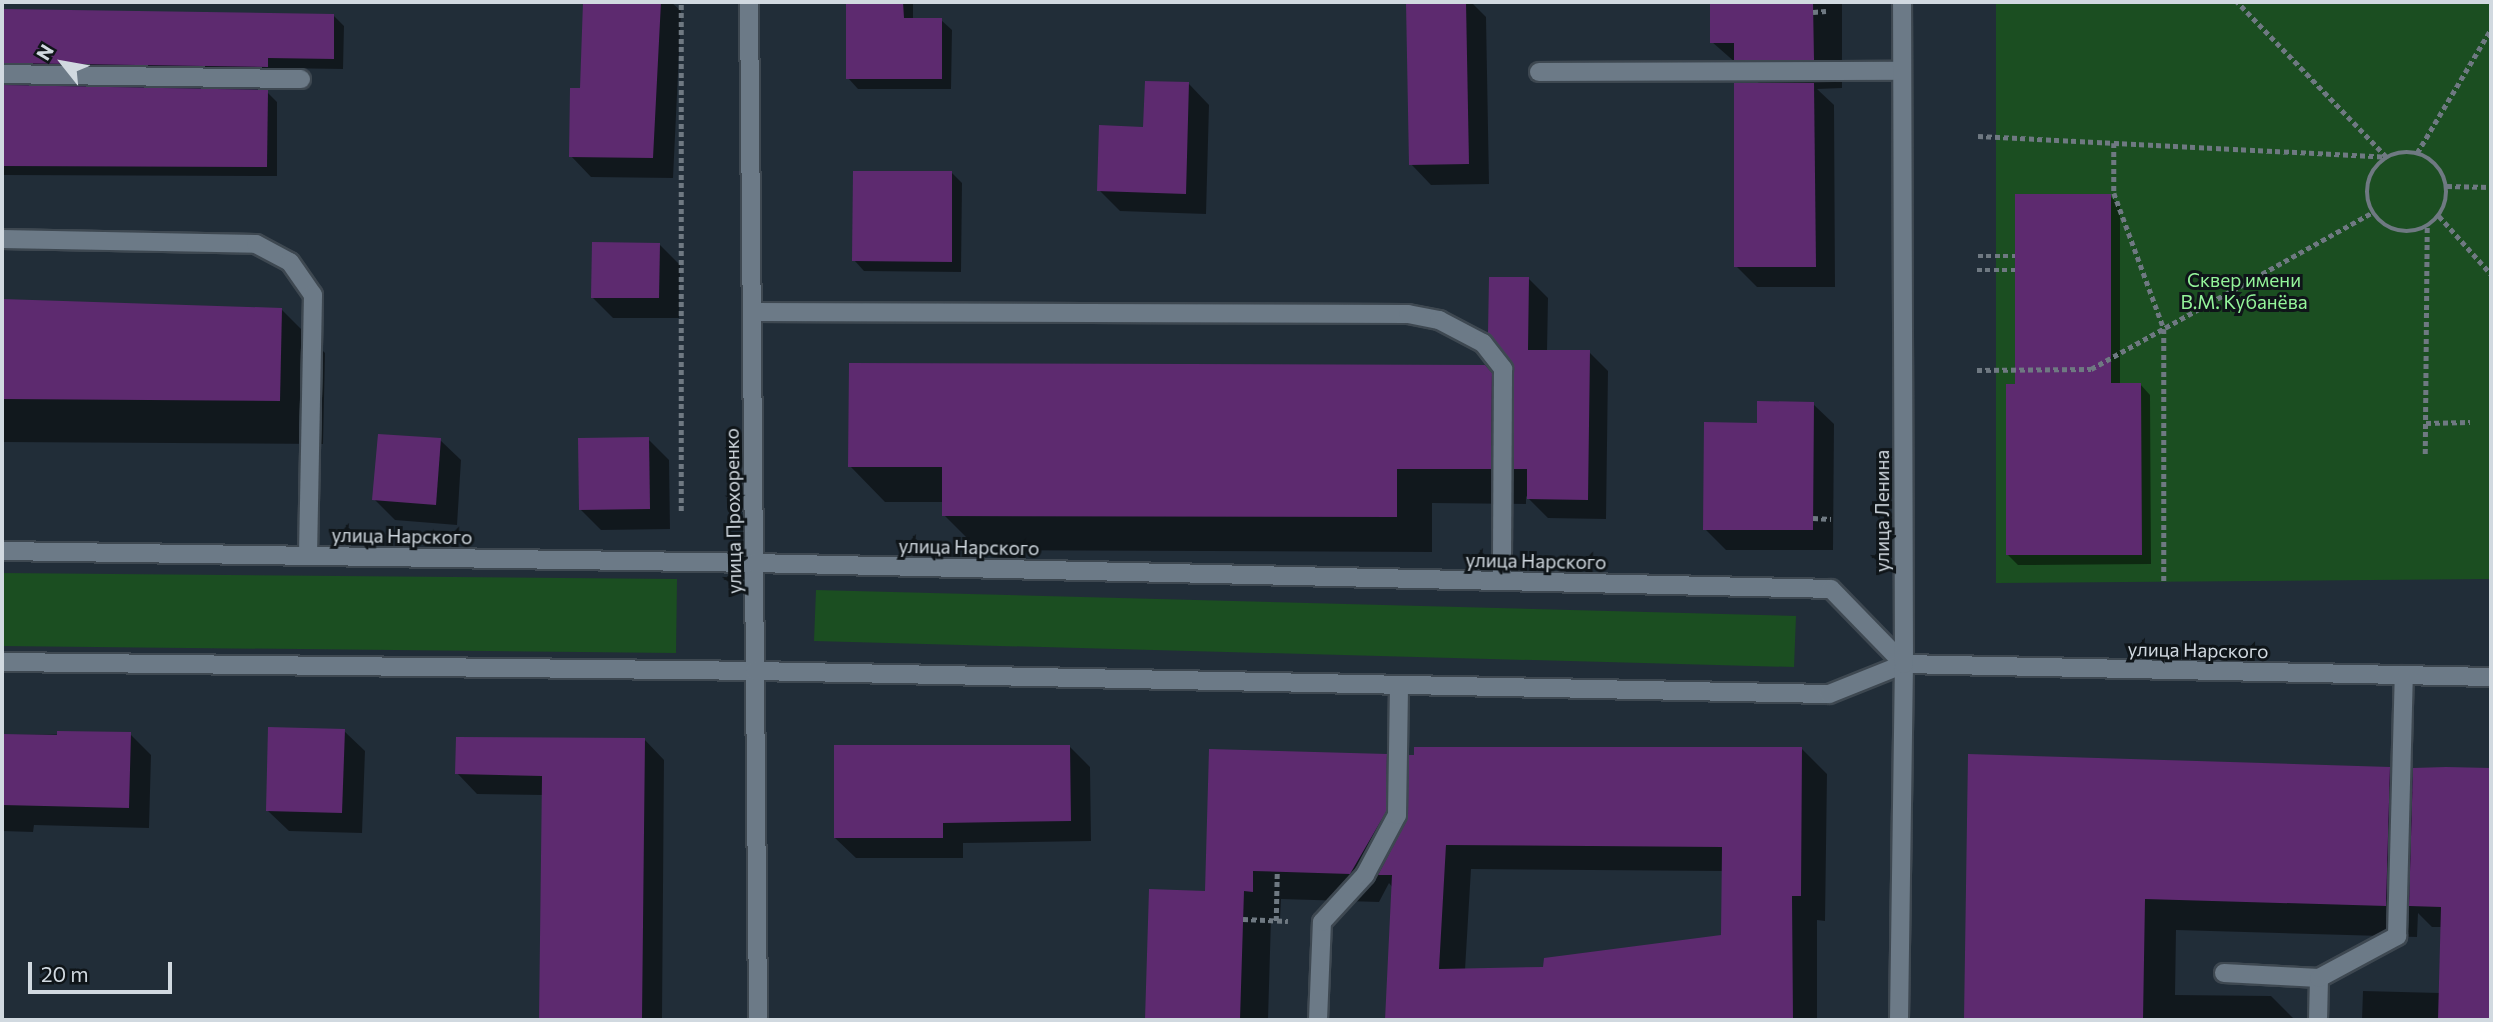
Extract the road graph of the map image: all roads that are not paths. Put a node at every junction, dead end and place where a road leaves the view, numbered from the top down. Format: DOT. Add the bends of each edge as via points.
graph roads {
  1 [pos="749,2"];
  2 [pos="1902,2"];
  3 [pos="1902,71"];
  4 [pos="1539,72"];
  5 [pos="2,74"];
  6 [pos="301,79"];
  7 [pos="2,239"];
  8 [pos="752,312"];
  9 [pos="2,551"];
  10 [pos="308,556"];
  11 [pos="754,563"];
  12 [pos="1502,581"];
  13 [pos="2,662"];
  14 [pos="1904,664"];
  15 [pos="755,671"];
  16 [pos="2404,675"];
  17 [pos="2491,677"];
  18 [pos="1399,685"];
  19 [pos="2224,973"];
  20 [pos="2319,978"];
  21 [pos="758,1020"];
  22 [pos="1318,1020"];
  23 [pos="1899,1020"];
  24 [pos="2318,1020"];
  1 -- 8 [label="street, улица Прохоренко"];
  2 -- 3 [label="street, улица Ленина"];
  3 -- 4 [label="street"];
  3 -- 14 [label="street, улица Ленина"];
  5 -- 6 [label="street"];
  7 -- 10 [label="street" via="256,244 290,262 313,295"];
  8 -- 11 [label="street, улица Прохоренко"];
  8 -- 12 [label="street" via="1394,313 1439,320 1483,343 1503,369"];
  9 -- 10 [label="street, улица Нарского"];
  10 -- 11 [label="street, улица Нарского"];
  11 -- 12 [label="street, улица Нарского"];
  11 -- 15 [label="street, улица Прохоренко"];
  12 -- 14 [label="street, улица Нарского" via="1831,589"];
  13 -- 15 [label="street, улица Нарского"];
  14 -- 16 [label="street, улица Нарского"];
  14 -- 18 [label="street, улица Нарского" via="1829,694"];
  14 -- 23 [label="street, улица Ленина"];
  15 -- 18 [label="street, улица Нарского"];
  15 -- 21 [label="street, улица Прохоренко"];
  16 -- 17 [label="street, улица Нарского"];
  16 -- 20 [label="street" via="2397,936"];
  18 -- 22 [label="street" via="1397,815 1365,875 1322,922"];
  19 -- 20 [label="street"];
  20 -- 24 [label="street"];
}
